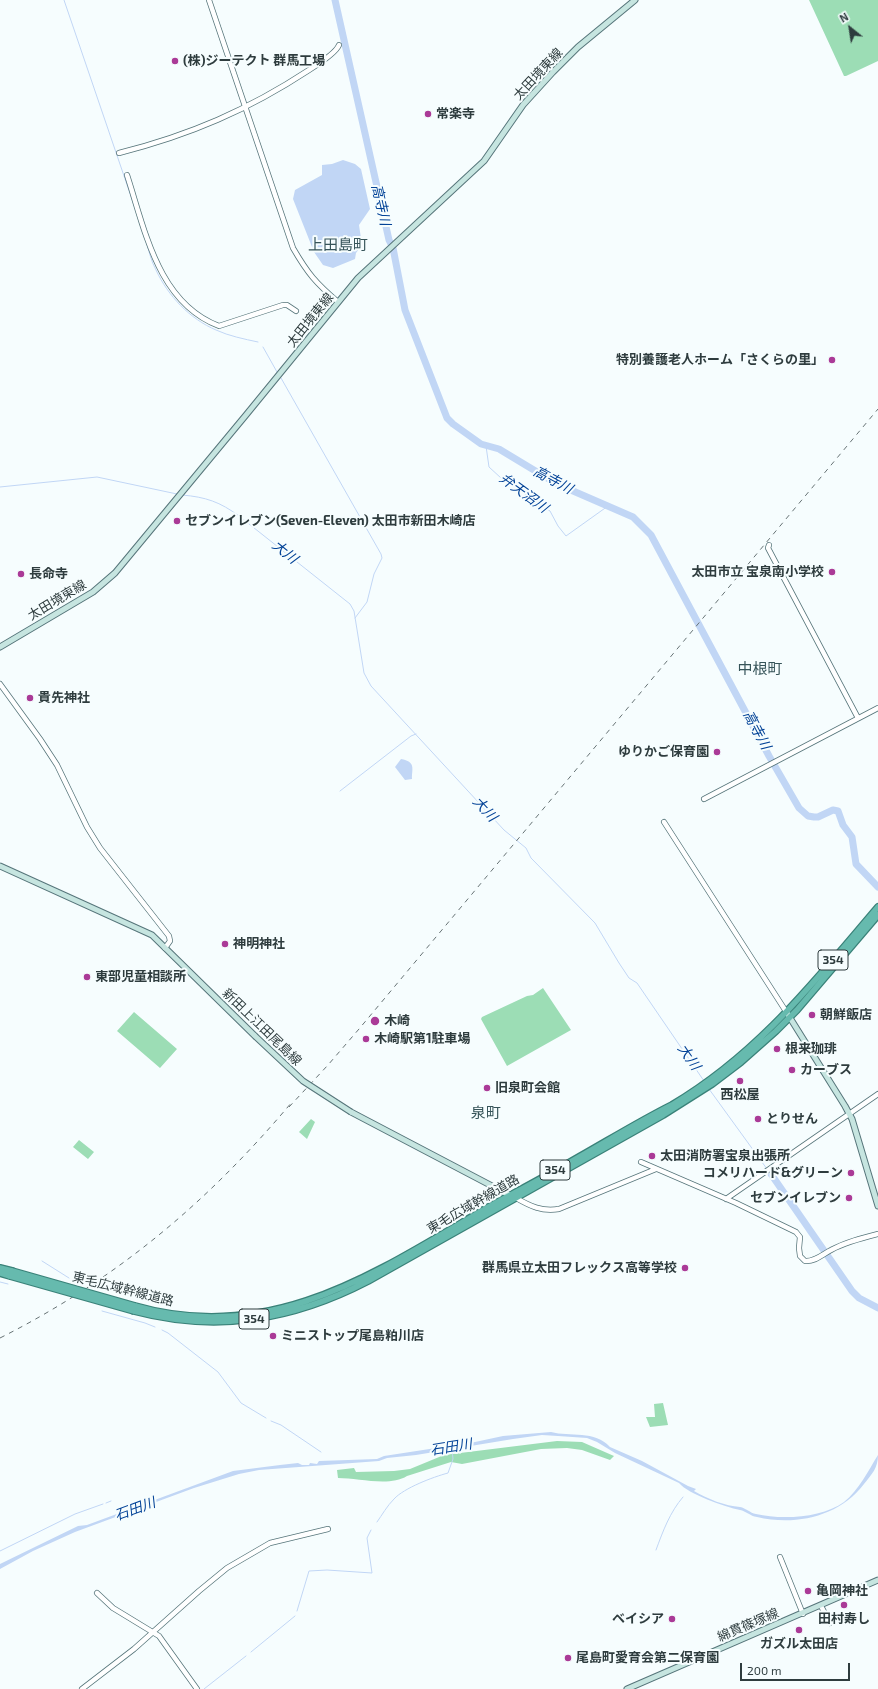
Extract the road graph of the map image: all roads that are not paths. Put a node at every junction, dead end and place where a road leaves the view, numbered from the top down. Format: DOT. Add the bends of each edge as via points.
graph roads {
  1 [pos="209,0"];
  2 [pos="635,0"];
  3 [pos="339,45"];
  4 [pos="246,108"];
  5 [pos="119,154"];
  6 [pos="127,175"];
  7 [pos="338,302"];
  8 [pos="296,311"];
  9 [pos="769,545"];
  10 [pos="0,647"];
  11 [pos="0,684"];
  12 [pos="878,708"];
  13 [pos="858,718"];
  14 [pos="704,799"];
  15 [pos="664,822"];
  16 [pos="0,866"];
  17 [pos="878,907"];
  18 [pos="878,915"];
  19 [pos="165,948"];
  20 [pos="788,1015"];
  21 [pos="702,1089"];
  22 [pos="878,1094"];
  23 [pos="850,1114"];
  24 [pos="656,1169"];
  25 [pos="634,1178"];
  26 [pos="509,1195"];
  27 [pos="516,1198"];
  28 [pos="726,1199"];
  29 [pos="878,1206"];
  30 [pos="878,1234"];
  31 [pos="0,1268"];
  32 [pos="389,1269"];
  33 [pos="0,1273"];
  34 [pos="11,1273"];
  35 [pos="365,1276"];
  36 [pos="134,1308"];
  37 [pos="328,1529"];
  38 [pos="780,1557"];
  39 [pos="878,1580"];
  40 [pos="97,1593"];
  41 [pos="821,1606"];
  42 [pos="803,1614"];
  43 [pos="830,1623"];
  44 [pos="154,1632"];
  45 [pos="82,1689"];
  46 [pos="197,1689"];
  47 [pos="627,1689"];
  1 -- 4 [label="street"];
  2 -- 7 [label="main road, 太田境東線" via="578,47 544,80 484,161 392,245"];
  3 -- 4 [label="street" via="336,51 315,66"];
  4 -- 5 [label="street" via="190,132"];
  4 -- 7 [label="street" via="293,248 305,270"];
  6 -- 8 [label="street" via="159,269 172,289 194,312 219,326 283,305"];
  7 -- 10 [label="main road, 太田境東線" via="115,573 97,589"];
  9 -- 13 [label="street" via="768,548"];
  11 -- 19 [label="street" via="57,765 100,848 169,936 170,941"];
  12 -- 13 [label="street"];
  13 -- 14 [label="street"];
  15 -- 20 [label="street"];
  16 -- 19 [label="main road, 新田上江田尾島線" via="152,935"];
  17 -- 20 [label="highway, 東毛広域幹線道路 / 354"];
  18 -- 20 [label="highway, 東毛広域幹線道路 / 354"];
  19 -- 26 [label="main road, 新田上江田尾島線, bridge" via="300,1078 325,1096"];
  20 -- 21 [label="highway, 東毛広域幹線道路 / 354" via="755,1051"];
  20 -- 23 [label="main road"];
  21 -- 26 [label="highway, 東毛広域幹線道路 / 354"];
  21 -- 27 [label="highway, 東毛広域幹線道路 / 354" via="663,1115"];
  22 -- 23 [label="street"];
  23 -- 28 [label="street"];
  23 -- 29 [label="main road"];
  24 -- 25 [label="street"];
  24 -- 25 [label="street" via="641,1162 642,1171"];
  24 -- 28 [label="street"];
  25 -- 27 [label="street" via="559,1209 536,1208"];
  26 -- 27 [label="main road, 新田上江田尾島線"];
  26 -- 35 [label="highway, 東毛広域幹線道路 / 354"];
  27 -- 32 [label="highway, 東毛広域幹線道路 / 354"];
  28 -- 30 [label="street" via="796,1232 800,1237 799,1253 803,1259 810,1261 847,1242"];
  31 -- 34 [label="highway, 東毛広域幹線道路 / 354"];
  32 -- 35 [label="highway" via="369,1277"];
  32 -- 36 [label="highway, 東毛広域幹線道路 / 354" via="320,1303 267,1318 207,1321 169,1318"];
  33 -- 34 [label="highway, 東毛広域幹線道路 / 354"];
  34 -- 36 [label="highway, 東毛広域幹線道路 / 354, bridge"];
  35 -- 36 [label="highway, 東毛広域幹線道路 / 354" via="313,1300 258,1314 188,1316"];
  37 -- 44 [label="street" via="270,1544 250,1554 201,1589"];
  38 -- 42 [label="street"];
  39 -- 41 [label="main road, 綿貫篠塚線"];
  40 -- 44 [label="street" via="112,1608"];
  41 -- 42 [label="main road, 綿貫篠塚線"];
  41 -- 43 [label="street"];
  42 -- 47 [label="main road, 綿貫篠塚線"];
  44 -- 45 [label="street"];
  44 -- 46 [label="street"];
}
